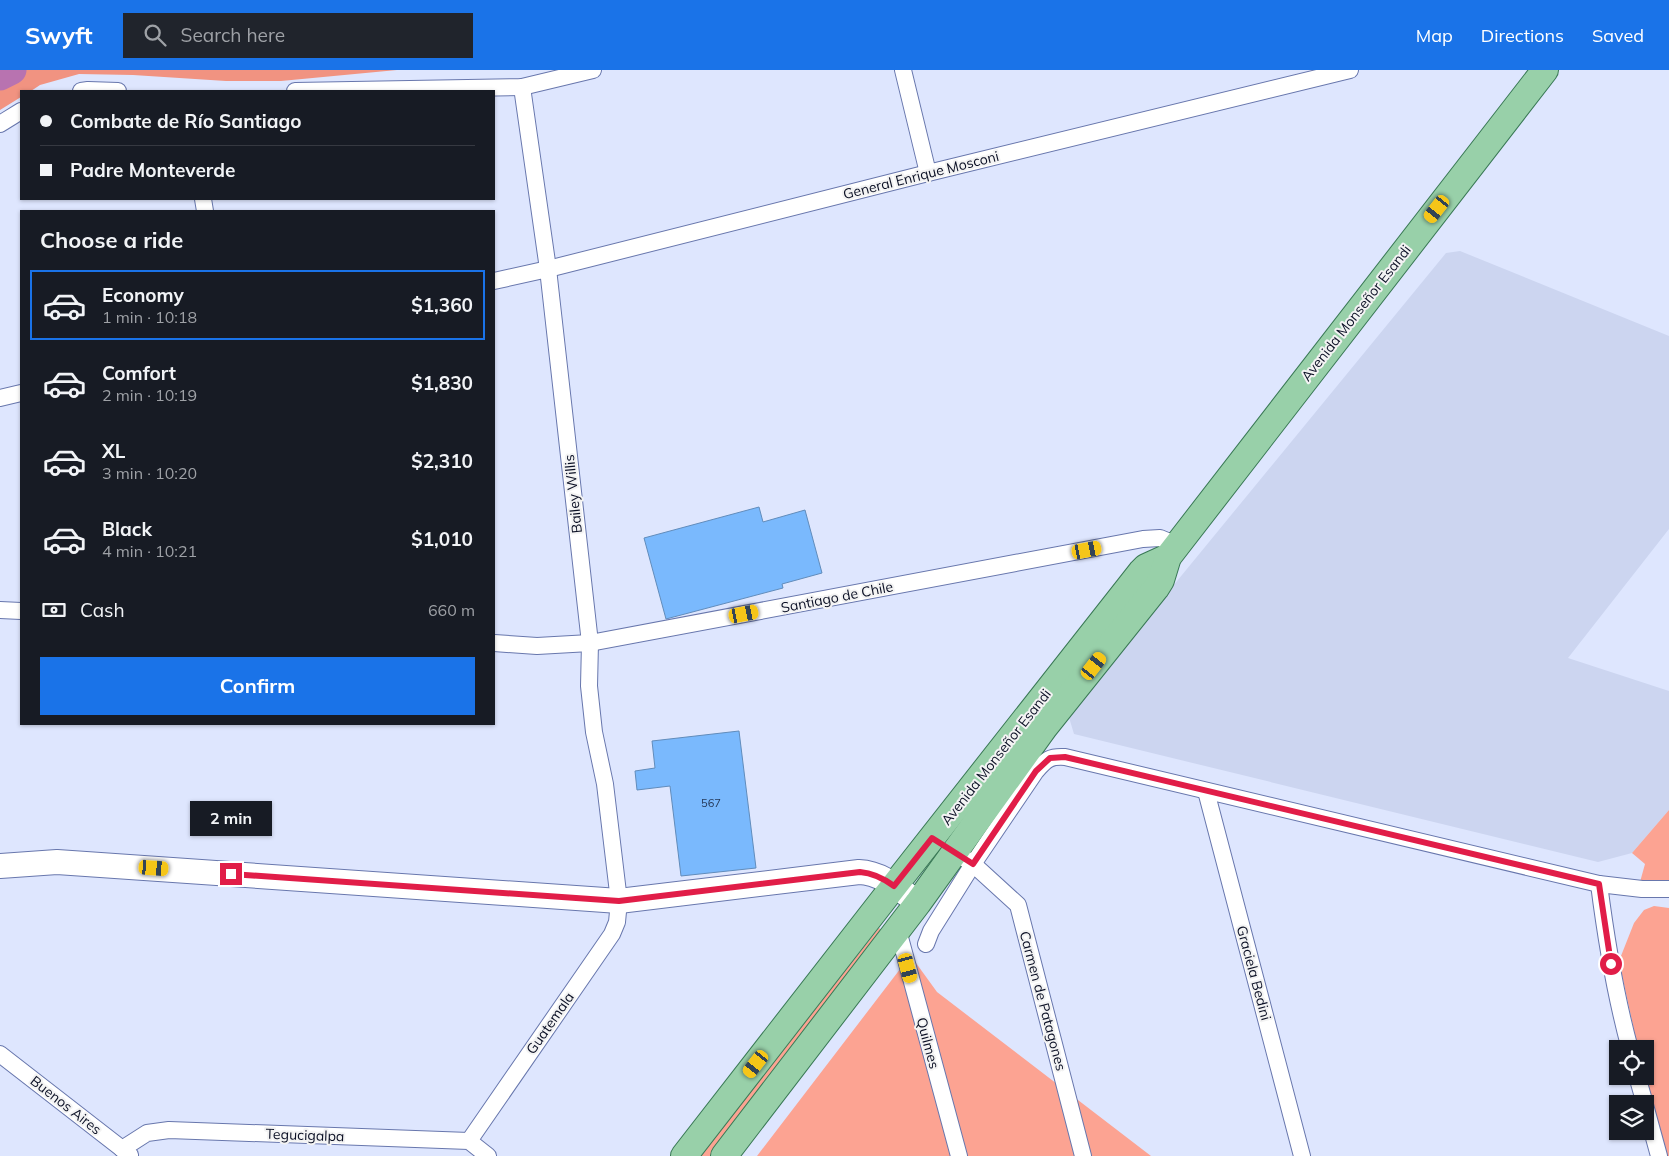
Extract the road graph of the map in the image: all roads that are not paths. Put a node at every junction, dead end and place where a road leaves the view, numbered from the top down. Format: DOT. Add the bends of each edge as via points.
graph roads {
  1 [pos="593,70"];
  2 [pos="903,70"];
  3 [pos="1350,70"];
  4 [pos="1545,70"];
  5 [pos="522,87"];
  6 [pos="352,90"];
  7 [pos="20,112"];
  8 [pos="0,124"];
  9 [pos="928,173"];
  10 [pos="548,269"];
  11 [pos="495,281"];
  12 [pos="20,393"];
  13 [pos="0,398"];
  14 [pos="1173,551"];
  15 [pos="0,610"];
  16 [pos="20,611"];
  17 [pos="495,643"];
  18 [pos="590,643"];
  19 [pos="1206,791"];
  20 [pos="932,838"];
  21 [pos="964,858"];
  22 [pos="0,866"];
  23 [pos="1599,884"];
  24 [pos="894,886"];
  25 [pos="1669,889"];
  26 [pos="619,901"];
  27 [pos="918,903"];
  28 [pos="898,930"];
  29 [pos="926,944"];
  30 [pos="1627,1040"];
  31 [pos="0,1054"];
  32 [pos="1654,1137"];
  33 [pos="469,1141"];
  34 [pos="125,1153"];
  35 [pos="488,1156"];
  36 [pos="684,1156"];
  37 [pos="724,1156"];
  38 [pos="958,1156"];
  39 [pos="1083,1156"];
  40 [pos="1302,1156"];
  41 [pos="1659,1156"];
  1 -- 5 [label="street"];
  2 -- 9 [label="street"];
  3 -- 9 [label="street, General Enrique Mosconi"];
  4 -- 14 [label="main road, Avenida Monseñor Esandi"];
  5 -- 6 [label="street"];
  5 -- 10 [label="street, Bailey Willis"];
  7 -- 8 [label="street"];
  9 -- 10 [label="street, General Enrique Mosconi"];
  10 -- 11 [label="street, General Enrique Mosconi"];
  10 -- 18 [label="street, Bailey Willis"];
  12 -- 13 [label="street"];
  14 -- 18 [label="street, Santiago de Chile" via="1160,538 1143,539"];
  14 -- 20 [label="main road, Avenida Monseñor Esandi" via="1141,572"];
  14 -- 21 [label="main road, Avenida Monseñor Esandi" via="1156,588 1044,728"];
  15 -- 16 [label="street"];
  17 -- 18 [label="street, Santiago de Chile" via="537,646"];
  18 -- 26 [label="street, Bailey Willis" via="588,686 605,784"];
  19 -- 21 [label="street" via="1065,757 1050,758"];
  19 -- 23 [label="street"];
  19 -- 40 [label="street, Graciela Bedini"];
  20 -- 21 [label="street, Carmen de Patagones"];
  20 -- 24 [label="main road, Avenida Monseñor Esandi"];
  21 -- 27 [label="main road, Avenida Monseñor Esandi"];
  21 -- 29 [label="street"];
  21 -- 39 [label="street, Carmen de Patagones" via="1018,905"];
  22 -- 26 [label="street" via="57,862"];
  23 -- 25 [label="street"];
  23 -- 30 [label="street" via="1607,945"];
  24 -- 26 [label="street" via="871,873 860,872"];
  24 -- 27 [label="street"];
  24 -- 36 [label="main road, Avenida Monseñor Esandi"];
  26 -- 33 [label="street, Guatemala" via="612,934"];
  27 -- 28 [label="main road, Avenida Monseñor Esandi"];
  28 -- 37 [label="main road, Avenida Monseñor Esandi"];
  28 -- 38 [label="street, Quilmes"];
  31 -- 34 [label="street, Buenos Aires"];
  32 -- 41 [label="street"];
  33 -- 34 [label="street, Tegucigalpa" via="169,1130 147,1133"];
  33 -- 35 [label="street"];
}
